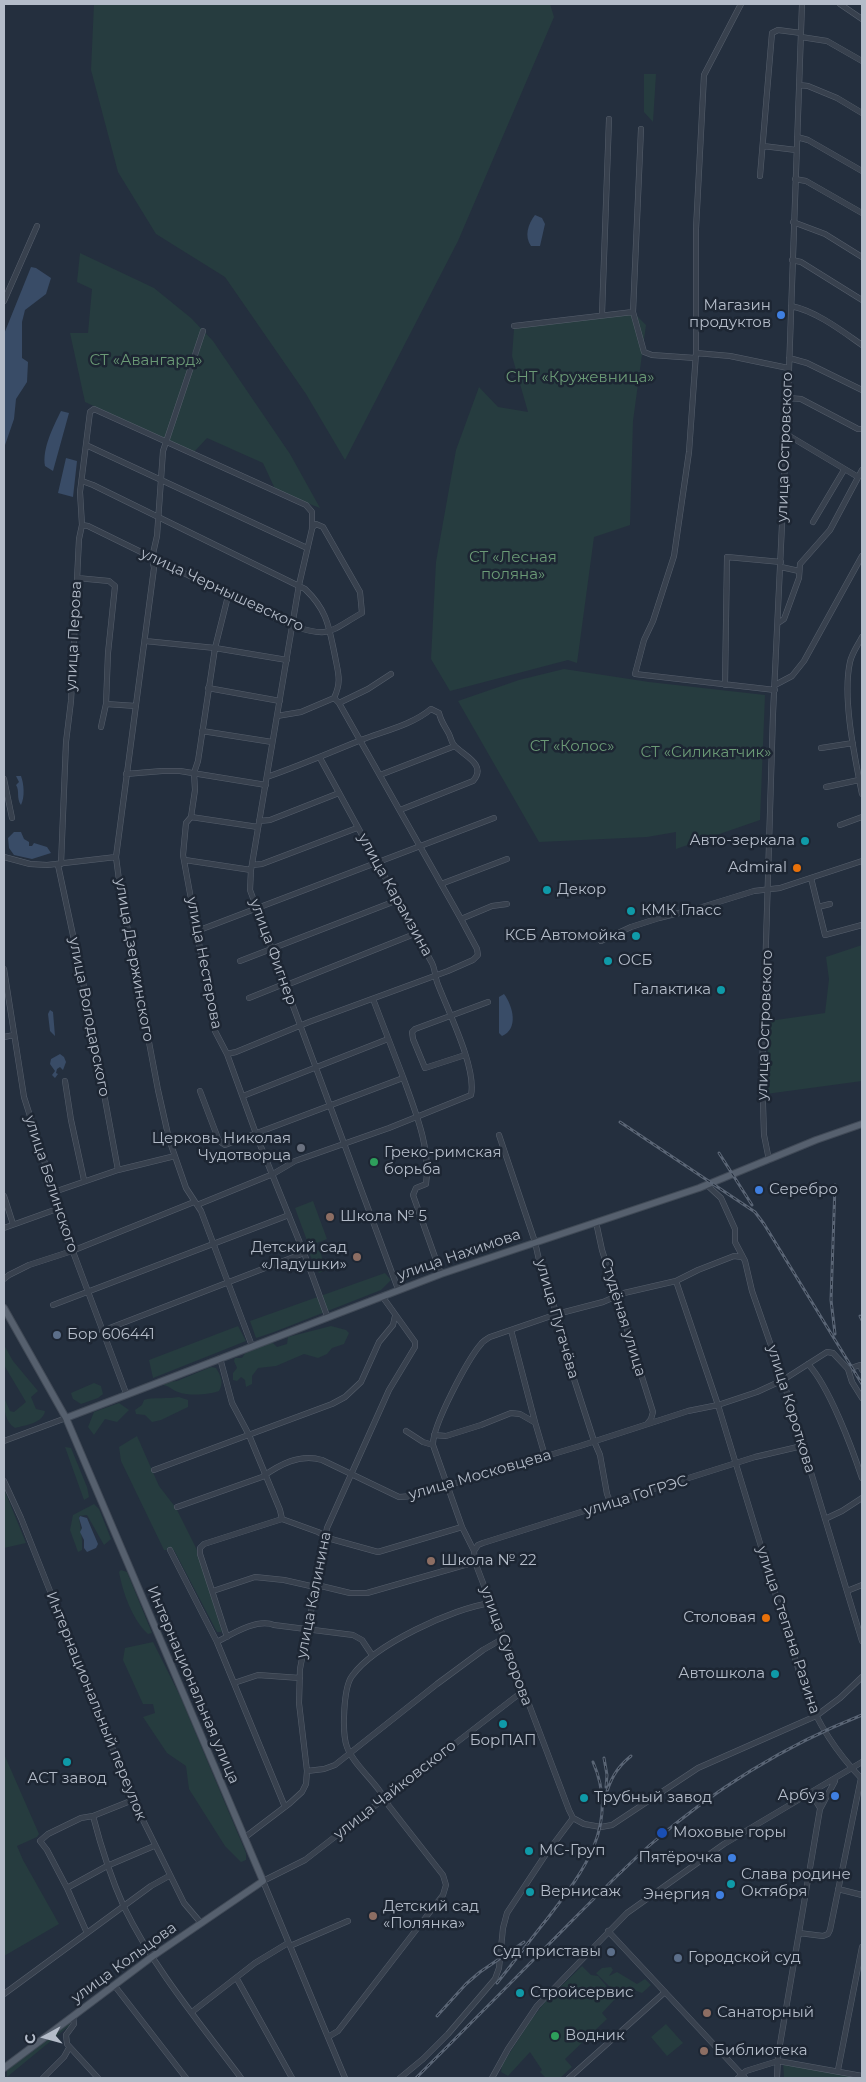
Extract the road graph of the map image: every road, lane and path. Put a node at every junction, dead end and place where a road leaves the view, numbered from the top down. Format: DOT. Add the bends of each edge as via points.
graph roads {
  1 [pos="741,4"];
  2 [pos="802,4"];
  3 [pos="840,4"];
  4 [pos="862,19"];
  5 [pos="801,35"];
  6 [pos="862,61"];
  7 [pos="798,84"];
  8 [pos="862,113"];
  9 [pos="609,119"];
  10 [pos="641,129"];
  11 [pos="797,137"];
  12 [pos="763,146"];
  13 [pos="796,150"];
  14 [pos="862,170"];
  15 [pos="760,176"];
  16 [pos="795,179"];
  17 [pos="862,213"];
  18 [pos="794,222"];
  19 [pos="37,226"];
  20 [pos="862,257"];
  21 [pos="792,260"];
  22 [pos="862,300"];
  23 [pos="4,301"];
  24 [pos="791,306"];
  25 [pos="633,312"];
  26 [pos="602,314"];
  27 [pos="514,326"];
  28 [pos="203,331"];
  29 [pos="862,345"];
  30 [pos="695,355"];
  31 [pos="789,358"];
  32 [pos="788,368"];
  33 [pos="862,390"];
  34 [pos="788,398"];
  35 [pos="862,429"];
  36 [pos="786,434"];
  37 [pos="167,441"];
  38 [pos="86,445"];
  39 [pos="844,470"];
  40 [pos="862,470"];
  41 [pos="858,477"];
  42 [pos="161,480"];
  43 [pos="82,481"];
  44 [pos="158,518"];
  45 [pos="813,522"];
  46 [pos="82,525"];
  47 [pos="312,529"];
  48 [pos="307,548"];
  49 [pos="862,556"];
  50 [pos="152,558"];
  51 [pos="781,564"];
  52 [pos="800,571"];
  53 [pos="77,578"];
  54 [pos="299,584"];
  55 [pos="228,596"];
  56 [pos="778,623"];
  57 [pos="292,626"];
  58 [pos="330,632"];
  59 [pos="862,637"];
  60 [pos="145,641"];
  61 [pos="215,648"];
  62 [pos="286,660"];
  63 [pos="391,674"];
  64 [pos="725,685"];
  65 [pos="208,688"];
  66 [pos="775,688"];
  67 [pos="334,698"];
  68 [pos="280,701"];
  69 [pos="339,703"];
  70 [pos="106,704"];
  71 [pos="136,706"];
  72 [pos="277,716"];
  73 [pos="101,727"];
  74 [pos="202,731"];
  75 [pos="360,740"];
  76 [pos="272,742"];
  77 [pos="853,743"];
  78 [pos="454,746"];
  79 [pos="821,748"];
  80 [pos="320,758"];
  81 [pos="194,773"];
  82 [pos="126,774"];
  83 [pos="380,775"];
  84 [pos="267,777"];
  85 [pos="4,779"];
  86 [pos="859,780"];
  87 [pos="266,785"];
  88 [pos="826,787"];
  89 [pos="339,793"];
  90 [pos="862,794"];
  91 [pos="400,810"];
  92 [pos="191,817"];
  93 [pos="862,817"];
  94 [pos="12,818"];
  95 [pos="494,818"];
  96 [pos="259,824"];
  97 [pos="840,825"];
  98 [pos="357,828"];
  99 [pos="419,846"];
  100 [pos="4,857"];
  101 [pos="116,857"];
  102 [pos="507,859"];
  103 [pos="185,860"];
  104 [pos="862,861"];
  105 [pos="377,862"];
  106 [pos="60,864"];
  107 [pos="251,867"];
  108 [pos="811,878"];
  109 [pos="441,884"];
  110 [pos="769,890"];
  111 [pos="398,900"];
  112 [pos="507,904"];
  113 [pos="830,904"];
  114 [pos="818,907"];
  115 [pos="256,909"];
  116 [pos="461,919"];
  117 [pos="862,925"];
  118 [pos="197,931"];
  119 [pos="417,933"];
  120 [pos="601,941"];
  121 [pos="270,948"];
  122 [pos="240,961"];
  123 [pos="4,968"];
  124 [pos="435,974"];
  125 [pos="284,985"];
  126 [pos="248,998"];
  127 [pos="373,999"];
  128 [pos="488,1002"];
  129 [pos="450,1015"];
  130 [pos="300,1026"];
  131 [pos="14,1035"];
  132 [pos="4,1037"];
  133 [pos="388,1039"];
  134 [pos="227,1054"];
  135 [pos="465,1055"];
  136 [pos="315,1067"];
  137 [pos="403,1078"];
  138 [pos="64,1081"];
  139 [pos="200,1091"];
  140 [pos="243,1096"];
  141 [pos="330,1106"];
  142 [pos="417,1116"];
  143 [pos="862,1124"];
  144 [pos="256,1134"];
  145 [pos="499,1136"];
  146 [pos="345,1144"];
  147 [pos="175,1156"];
  148 [pos="769,1160"];
  149 [pos="118,1170"];
  150 [pos="273,1174"];
  151 [pos="84,1180"];
  152 [pos="707,1185"];
  153 [pos="54,1192"];
  154 [pos="4,1196"];
  155 [pos="196,1203"];
  156 [pos="57,1209"];
  157 [pos="289,1216"];
  158 [pos="596,1222"];
  159 [pos="13,1224"];
  160 [pos="4,1228"];
  161 [pos="535,1242"];
  162 [pos="214,1244"];
  163 [pos="72,1251"];
  164 [pos="304,1253"];
  165 [pos="742,1257"];
  166 [pos="441,1274"];
  167 [pos="4,1279"];
  168 [pos="676,1281"];
  169 [pos="229,1283"];
  170 [pos="398,1289"];
  171 [pos="88,1292"];
  172 [pos="382,1296"];
  173 [pos="616,1297"];
  174 [pos="53,1305"];
  175 [pos="4,1308"];
  176 [pos="557,1314"];
  177 [pos="395,1315"];
  178 [pos="327,1316"];
  179 [pos="102,1330"];
  180 [pos="511,1330"];
  181 [pos="252,1346"];
  182 [pos="220,1358"];
  183 [pos="808,1364"];
  184 [pos="848,1369"];
  185 [pos="862,1370"];
  186 [pos="783,1380"];
  187 [pos="126,1393"];
  188 [pos="862,1398"];
  189 [pos="718,1405"];
  190 [pos="653,1412"];
  191 [pos="66,1418"];
  192 [pos="664,1418"];
  193 [pos="535,1422"];
  194 [pos="646,1424"];
  195 [pos="406,1431"];
  196 [pos="249,1435"];
  197 [pos="434,1435"];
  198 [pos="4,1441"];
  199 [pos="594,1441"];
  200 [pos="433,1445"];
  201 [pos="802,1446"];
  202 [pos="546,1456"];
  203 [pos="735,1465"];
  204 [pos="154,1470"];
  205 [pos="266,1474"];
  206 [pos="350,1474"];
  207 [pos="862,1478"];
  208 [pos="4,1481"];
  209 [pos="448,1486"];
  210 [pos="862,1498"];
  211 [pos="611,1504"];
  212 [pos="177,1507"];
  213 [pos="282,1519"];
  214 [pos="825,1519"];
  215 [pos="462,1526"];
  216 [pos="325,1535"];
  217 [pos="170,1550"];
  218 [pos="474,1551"];
  219 [pos="475,1562"];
  220 [pos="862,1585"];
  221 [pos="315,1587"];
  222 [pos="213,1591"];
  223 [pos="846,1591"];
  224 [pos="491,1603"];
  225 [pos="308,1629"];
  226 [pos="227,1637"];
  227 [pos="504,1638"];
  228 [pos="862,1641"];
  229 [pos="217,1642"];
  230 [pos="372,1655"];
  231 [pos="862,1677"];
  232 [pos="300,1678"];
  233 [pos="234,1683"];
  234 [pos="523,1691"];
  235 [pos="816,1716"];
  236 [pos="350,1755"];
  237 [pos="862,1762"];
  238 [pos="853,1769"];
  239 [pos="307,1770"];
  240 [pos="836,1779"];
  241 [pos="809,1794"];
  242 [pos="384,1798"];
  243 [pos="133,1800"];
  244 [pos="285,1807"];
  245 [pos="820,1809"];
  246 [pos="93,1816"];
  247 [pos="573,1818"];
  248 [pos="244,1838"];
  249 [pos="154,1846"];
  250 [pos="107,1866"];
  251 [pos="169,1876"];
  252 [pos="263,1881"];
  253 [pos="67,1888"];
  254 [pos="838,1889"];
  255 [pos="862,1896"];
  256 [pos="124,1907"];
  257 [pos="348,1921"];
  258 [pos="201,1923"];
  259 [pos="608,1931"];
  260 [pos="87,1933"];
  261 [pos="799,1933"];
  262 [pos="289,1944"];
  263 [pos="862,1947"];
  264 [pos="153,1956"];
  265 [pos="237,1978"];
  266 [pos="114,1985"];
  267 [pos="665,1992"];
  268 [pos="4,1994"];
  269 [pos="192,2012"];
  270 [pos="73,2016"];
  271 [pos="328,2038"];
  272 [pos="69,2048"];
  273 [pos="778,2061"];
  274 [pos="4,2068"];
  275 [pos="838,2070"];
  276 [pos="862,2076"];
  277 [pos="742,2077"];
  278 [pos="43,2078"];
  279 [pos="98,2078"];
  280 [pos="186,2078"];
  281 [pos="241,2078"];
  282 [pos="292,2078"];
  283 [pos="345,2078"];
  284 [pos="400,2078"];
  285 [pos="492,2078"];
  286 [pos="569,2078"];
  287 [pos="777,2078"];
  1 -- 30 [label="street" via="707,66 702,87"];
  2 -- 5 [label="street, улица Островского"];
  3 -- 4 [label="street"];
  5 -- 6 [label="street" via="832,42"];
  5 -- 7 [label="street, улица Островского"];
  5 -- 12 [label="street" via="778,30 772,33"];
  7 -- 8 [label="street" via="837,98"];
  7 -- 11 [label="street, улица Островского"];
  9 -- 26 [label="street"];
  10 -- 25 [label="street"];
  11 -- 13 [label="street, улица Островского"];
  11 -- 14 [label="street"];
  12 -- 13 [label="street"];
  12 -- 15 [label="street"];
  13 -- 16 [label="street, улица Островского"];
  16 -- 17 [label="street" via="806,181"];
  16 -- 18 [label="street, улица Островского"];
  18 -- 20 [label="street" via="825,234"];
  18 -- 21 [label="street, улица Островского"];
  19 -- 23 [label="street"];
  21 -- 22 [label="street" via="801,262"];
  21 -- 24 [label="street, улица Островского"];
  24 -- 29 [label="street" via="822,320"];
  24 -- 31 [label="street, улица Островского"];
  25 -- 26 [label="street"];
  25 -- 30 [label="street" via="644,352 652,356"];
  26 -- 27 [label="street"];
  28 -- 37 [label="street, улица Дзержинского"];
  30 -- 32 [label="street" via="730,356"];
  30 -- 64 [label="street" via="689,452 674,556 635,674"];
  31 -- 32 [label="street, улица Островского"];
  31 -- 33 [label="street" via="807,363"];
  32 -- 34 [label="street, улица Островского"];
  34 -- 35 [label="street" via="801,399"];
  34 -- 36 [label="street, улица Островского"];
  36 -- 39 [label="street"];
  36 -- 51 [label="street, улица Островского"];
  37 -- 38 [label="street, улица Перова" via="92,409"];
  37 -- 42 [label="street, улица Дзержинского"];
  37 -- 47 [label="street, улица Фигнер" via="306,505 312,512"];
  38 -- 42 [label="street"];
  38 -- 43 [label="street, улица Перова"];
  39 -- 41 [label="street"];
  39 -- 45 [label="street"];
  40 -- 41 [label="street"];
  41 -- 52 [label="street" via="830,530 806,555"];
  42 -- 44 [label="street, улица Дзержинского"];
  42 -- 48 [label="street"];
  43 -- 44 [label="street"];
  43 -- 46 [label="street, улица Перова"];
  44 -- 50 [label="street, улица Дзержинского"];
  44 -- 54 [label="street"];
  46 -- 50 [label="street, улица Чернышевского"];
  46 -- 53 [label="street, улица Перова"];
  47 -- 48 [label="street, улица Фигнер"];
  47 -- 58 [label="street" via="316,524 323,527 360,592 362,613"];
  48 -- 54 [label="street, улица Фигнер"];
  49 -- 66 [label="street" via="804,661 792,676"];
  50 -- 55 [label="street, улица Чернышевского"];
  50 -- 60 [label="street, улица Дзержинского" via="154,568"];
  51 -- 52 [label="street"];
  51 -- 56 [label="street, улица Островского"];
  51 -- 64 [label="street" via="727,557"];
  52 -- 56 [label="street" via="784,619"];
  53 -- 70 [label="street" via="109,581 115,586"];
  53 -- 106 [label="street, улица Перова"];
  54 -- 57 [label="street, улица Фигнер"];
  54 -- 58 [label="street" via="317,603"];
  55 -- 57 [label="street, улица Чернышевского"];
  55 -- 61 [label="street, улица Нестерова"];
  56 -- 66 [label="street, улица Островского"];
  57 -- 58 [label="street, улица Чернышевского"];
  57 -- 62 [label="street, улица Фигнер"];
  58 -- 67 [label="street" via="339,672"];
  59 -- 77 [label="street" via="849,667"];
  60 -- 61 [label="street"];
  60 -- 71 [label="street, улица Дзержинского"];
  61 -- 62 [label="street"];
  61 -- 65 [label="street, улица Нестерова"];
  62 -- 68 [label="street, улица Фигнер"];
  63 -- 69 [label="street"];
  64 -- 66 [label="street"];
  65 -- 68 [label="street"];
  65 -- 74 [label="street, улица Нестерова"];
  66 -- 110 [label="street, улица Островского"];
  67 -- 69 [label="street"];
  67 -- 72 [label="street" via="301,712"];
  68 -- 72 [label="street, улица Фигнер"];
  69 -- 75 [label="street"];
  70 -- 71 [label="street"];
  70 -- 73 [label="street"];
  71 -- 82 [label="street, улица Дзержинского"];
  72 -- 76 [label="street, улица Фигнер"];
  74 -- 76 [label="street"];
  74 -- 81 [label="street, улица Нестерова"];
  75 -- 78 [label="street" via="406,723 432,708 439,713"];
  75 -- 80 [label="street"];
  75 -- 83 [label="street"];
  76 -- 84 [label="street, улица Фигнер"];
  77 -- 79 [label="street"];
  77 -- 86 [label="street"];
  78 -- 83 [label="street"];
  78 -- 91 [label="street" via="474,761 477,770 473,781"];
  80 -- 84 [label="street"];
  80 -- 89 [label="street, улица Карамзина"];
  81 -- 82 [label="street"];
  81 -- 87 [label="street"];
  81 -- 92 [label="street, улица Нестерова"];
  82 -- 101 [label="street, улица Дзержинского"];
  83 -- 91 [label="street"];
  84 -- 87 [label="street, улица Фигнер"];
  85 -- 94 [label="street"];
  86 -- 88 [label="street"];
  86 -- 90 [label="street"];
  87 -- 96 [label="street, улица Фигнер"];
  89 -- 96 [label="street"];
  89 -- 98 [label="street, улица Карамзина"];
  91 -- 99 [label="street"];
  92 -- 96 [label="street"];
  92 -- 103 [label="street, улица Нестерова" via="186,824"];
  93 -- 97 [label="street"];
  95 -- 99 [label="street"];
  96 -- 107 [label="street, улица Фигнер"];
  98 -- 105 [label="street, улица Карамзина"];
  98 -- 107 [label="street"];
  99 -- 105 [label="street"];
  99 -- 109 [label="street"];
  100 -- 106 [label="street" via="30,864"];
  101 -- 106 [label="street"];
  101 -- 147 [label="street, улица Дзержинского" via="158,1090"];
  102 -- 109 [label="street"];
  103 -- 107 [label="street"];
  103 -- 118 [label="street, улица Нестерова"];
  104 -- 108 [label="street"];
  105 -- 111 [label="street, улица Карамзина"];
  105 -- 115 [label="street"];
  106 -- 149 [label="street, улица Володарского"];
  107 -- 115 [label="street, улица Фигнер" via="250,890"];
  108 -- 110 [label="street"];
  108 -- 114 [label="street"];
  109 -- 116 [label="street"];
  110 -- 120 [label="street" via="754,891 659,918"];
  110 -- 148 [label="street, улица Островского" via="762,1072"];
  111 -- 119 [label="street, улица Карамзина"];
  111 -- 121 [label="street"];
  112 -- 116 [label="street" via="492,906"];
  113 -- 114 [label="street"];
  114 -- 117 [label="street" via="825,935"];
  115 -- 118 [label="street"];
  115 -- 121 [label="street, улица Фигнер"];
  116 -- 124 [label="street" via="478,955 468,963"];
  118 -- 134 [label="street, улица Нестерова" via="212,1022"];
  119 -- 124 [label="street, улица Карамзина"];
  119 -- 125 [label="street"];
  121 -- 122 [label="street"];
  121 -- 125 [label="street, улица Фигнер"];
  123 -- 131 [label="street, улица Белинского"];
  124 -- 127 [label="street"];
  124 -- 129 [label="street, улица Карамзина"];
  125 -- 126 [label="street"];
  125 -- 130 [label="street, улица Фигнер"];
  127 -- 130 [label="street"];
  127 -- 133 [label="street"];
  128 -- 129 [label="street"];
  129 -- 135 [label="street, улица Карамзина"];
  129 -- 135 [label="street" via="415,1029 413,1039 425,1068"];
  130 -- 134 [label="street"];
  130 -- 136 [label="street, улица Фигнер"];
  131 -- 132 [label="street"];
  131 -- 153 [label="street, улица Белинского" via="24,1096"];
  133 -- 136 [label="street"];
  133 -- 137 [label="street"];
  134 -- 140 [label="street, улица Нестерова"];
  135 -- 142 [label="street, улица Карамзина" via="471,1076 471,1095"];
  136 -- 140 [label="street"];
  136 -- 141 [label="street, улица Фигнер"];
  137 -- 141 [label="street"];
  137 -- 142 [label="street"];
  138 -- 151 [label="street"];
  139 -- 144 [label="street" via="221,1144"];
  140 -- 144 [label="street, улица Нестерова"];
  141 -- 144 [label="street"];
  141 -- 146 [label="street, улица Фигнер"];
  142 -- 146 [label="street"];
  142 -- 166 [label="street" via="428,1170 426,1184 416,1188 413,1195"];
  143 -- 148 [label="main road, улица Нахимова"];
  144 -- 150 [label="street, улица Нестерова"];
  145 -- 161 [label="street, улица Пугачёва"];
  146 -- 150 [label="street" via="295,1161"];
  146 -- 170 [label="street, улица Фигнер"];
  147 -- 149 [label="street"];
  147 -- 155 [label="street, улица Дзержинского" via="186,1188"];
  148 -- 152 [label="main road, улица Нахимова"];
  149 -- 151 [label="street"];
  150 -- 155 [label="street"];
  150 -- 157 [label="street, улица Нестерова"];
  151 -- 153 [label="street"];
  152 -- 158 [label="main road, улица Нахимова"];
  152 -- 165 [label="street, улица Короткова" via="722,1198"];
  153 -- 156 [label="street, улица Белинского"];
  154 -- 159 [label="street"];
  155 -- 162 [label="street, улица Дзержинского"];
  155 -- 163 [label="street"];
  156 -- 159 [label="street"];
  156 -- 163 [label="street, улица Белинского"];
  157 -- 162 [label="street"];
  157 -- 164 [label="street, улица Нестерова"];
  158 -- 161 [label="main road, улица Нахимова"];
  158 -- 173 [label="street, Студёная улица"];
  159 -- 160 [label="street"];
  161 -- 166 [label="main road, улица Нахимова"];
  161 -- 176 [label="street, улица Пугачёва" via="542,1278"];
  162 -- 169 [label="street, улица Дзержинского"];
  162 -- 171 [label="street"];
  163 -- 167 [label="street" via="30,1265"];
  163 -- 171 [label="street, улица Белинского"];
  164 -- 169 [label="street"];
  164 -- 178 [label="street, улица Нестерова"];
  165 -- 168 [label="street, улица Суворова" via="734,1256"];
  165 -- 186 [label="street, улица Короткова"];
  166 -- 170 [label="main road, улица Нахимова"];
  168 -- 173 [label="street, улица Суворова"];
  168 -- 189 [label="street"];
  169 -- 179 [label="street"];
  169 -- 181 [label="street, улица Дзержинского"];
  170 -- 172 [label="main road, улица Нахимова"];
  171 -- 174 [label="street"];
  171 -- 179 [label="street, улица Белинского"];
  172 -- 177 [label="street"];
  172 -- 178 [label="main road, улица Нахимова"];
  173 -- 176 [label="street, улица Суворова"];
  173 -- 190 [label="street, Студёная улица"];
  175 -- 191 [label="main road, Интернациональная улица"];
  176 -- 180 [label="street, улица Суворова"];
  176 -- 199 [label="street, улица Пугачёва"];
  177 -- 196 [label="street" via="393,1325 379,1342 365,1377 349,1394 332,1404"];
  177 -- 206 [label="street, улица Калинина" via="415,1342 412,1353 389,1390"];
  178 -- 181 [label="main road, улица Нахимова"];
  179 -- 187 [label="street, улица Белинского"];
  180 -- 193 [label="street"];
  180 -- 197 [label="street, улица Суворова" via="490,1336 481,1343 463,1370"];
  181 -- 182 [label="main road, улица Нахимова"];
  182 -- 187 [label="main road, улица Нахимова"];
  182 -- 196 [label="street" via="229,1396"];
  183 -- 184 [label="street, улица Московцева" via="830,1352"];
  183 -- 186 [label="street, улица Московцева"];
  183 -- 207 [label="street" via="828,1397"];
  184 -- 185 [label="street" via="860,1365"];
  184 -- 188 [label="street"];
  186 -- 189 [label="street, улица Московцева"];
  186 -- 201 [label="street, улица Короткова"];
  187 -- 191 [label="main road, улица Нахимова"];
  189 -- 192 [label="street, улица Московцева"];
  189 -- 203 [label="street"];
  190 -- 192 [label="street"];
  190 -- 194 [label="street"];
  191 -- 198 [label="street"];
  191 -- 248 [label="main road, Интернациональная улица"];
  192 -- 194 [label="street, улица Московцева"];
  193 -- 197 [label="street" via="511,1413 446,1436"];
  193 -- 202 [label="street"];
  194 -- 199 [label="street, улица Московцева"];
  195 -- 200 [label="street"];
  196 -- 204 [label="street"];
  196 -- 205 [label="street"];
  197 -- 200 [label="street, улица Суворова"];
  199 -- 202 [label="street, улица Московцева"];
  199 -- 211 [label="street, улица Пугачёва"];
  200 -- 209 [label="street, улица Суворова"];
  201 -- 203 [label="street, улица ГоГРЭС"];
  201 -- 214 [label="street, улица Короткова"];
  202 -- 209 [label="street, улица Московцева"];
  203 -- 211 [label="street, улица ГоГРЭС"];
  203 -- 235 [label="street, улица Степана Разина" via="805,1691"];
  205 -- 206 [label="street, улица Московцева" via="297,1459 309,1457"];
  205 -- 212 [label="street, улица Московцева"];
  205 -- 213 [label="street"];
  206 -- 209 [label="street, улица Московцева" via="402,1497"];
  206 -- 216 [label="street, улица Калинина"];
  208 -- 243 [label="street, Интернациональный переулок"];
  209 -- 215 [label="street, улица Суворова"];
  210 -- 214 [label="street"];
  211 -- 218 [label="street, улица ГоГРЭС" via="483,1543"];
  213 -- 216 [label="street"];
  213 -- 222 [label="street" via="201,1546 200,1554"];
  214 -- 223 [label="street, улица Короткова"];
  215 -- 216 [label="street" via="378,1552"];
  215 -- 218 [label="street, улица Суворова"];
  216 -- 221 [label="street, улица Калинина"];
  217 -- 229 [label="street"];
  218 -- 219 [label="street, улица Суворова"];
  219 -- 221 [label="street" via="374,1592 350,1593"];
  219 -- 224 [label="street, улица Суворова"];
  220 -- 223 [label="street"];
  221 -- 222 [label="street" via="255,1577"];
  221 -- 225 [label="street, улица Калинина"];
  222 -- 226 [label="street"];
  223 -- 228 [label="street, улица Короткова"];
  224 -- 227 [label="street, улица Суворова"];
  224 -- 230 [label="street" via="440,1620"];
  225 -- 226 [label="street" via="264,1622"];
  225 -- 230 [label="street" via="356,1636"];
  225 -- 232 [label="street, улица Калинина"];
  226 -- 229 [label="street"];
  227 -- 234 [label="street, улица Суворова"];
  227 -- 236 [label="street" via="437,1684"];
  229 -- 233 [label="street"];
  230 -- 236 [label="street" via="352,1675 347,1686 345,1738"];
  231 -- 235 [label="street"];
  232 -- 233 [label="street" via="258,1675"];
  232 -- 239 [label="street, улица Калинина" via="299,1703"];
  233 -- 244 [label="street"];
  234 -- 242 [label="street, улица Чайковского"];
  234 -- 247 [label="street, улица Суворова"];
  235 -- 238 [label="street, улица Степана Разина"];
  235 -- 247 [label="street" via="698,1768 609,1826 584,1824"];
  236 -- 239 [label="street" via="328,1768"];
  236 -- 242 [label="street"];
  237 -- 238 [label="street"];
  238 -- 240 [label="street"];
  238 -- 254 [label="street" via="862,1781"];
  239 -- 244 [label="street, улица Калинина" via="304,1789"];
  240 -- 241 [label="street"];
  240 -- 245 [label="street"];
  241 -- 245 [label="street"];
  241 -- 259 [label="street" via="724,1844 640,1902"];
  242 -- 252 [label="street, улица Чайковского" via="297,1865"];
  242 -- 271 [label="street" via="443,1875 445,1891 338,2031"];
  243 -- 246 [label="street"];
  243 -- 249 [label="street, Интернациональный переулок"];
  244 -- 248 [label="street, улица Калинина"];
  245 -- 261 [label="street"];
  246 -- 250 [label="street"];
  246 -- 253 [label="street" via="57,1829 40,1841"];
  247 -- 284 [label="street" via="507,1913 495,1979 448,2034"];
  248 -- 252 [label="main road, Интернациональная улица"];
  249 -- 250 [label="street"];
  249 -- 251 [label="street, Интернациональный переулок"];
  250 -- 253 [label="street"];
  250 -- 256 [label="street"];
  251 -- 256 [label="street"];
  251 -- 258 [label="street, Интернациональный переулок" via="184,1903"];
  252 -- 258 [label="main road, улица Кольцова"];
  252 -- 262 [label="street, Интернациональная улица"];
  253 -- 260 [label="street"];
  254 -- 255 [label="street"];
  254 -- 261 [label="street" via="828,1934"];
  256 -- 260 [label="street"];
  256 -- 264 [label="street"];
  257 -- 262 [label="street"];
  258 -- 264 [label="main road, улица Кольцова"];
  259 -- 267 [label="street"];
  259 -- 285 [label="street" via="532,2012"];
  260 -- 268 [label="street"];
  261 -- 273 [label="street"];
  262 -- 265 [label="street" via="266,1956"];
  262 -- 271 [label="street, Интернациональная улица"];
  263 -- 275 [label="street"];
  264 -- 266 [label="main road, улица Кольцова"];
  264 -- 269 [label="street"];
  265 -- 269 [label="street"];
  265 -- 282 [label="street"];
  266 -- 270 [label="main road, улица Кольцова"];
  266 -- 280 [label="street"];
  267 -- 277 [label="street"];
  267 -- 286 [label="street"];
  269 -- 281 [label="street"];
  270 -- 272 [label="street" via="74,2024 66,2036"];
  270 -- 274 [label="main road, улица Кольцова"];
  271 -- 283 [label="street, Интернациональная улица"];
  272 -- 278 [label="street" via="64,2058"];
  272 -- 279 [label="street"];
  273 -- 275 [label="street"];
  273 -- 277 [label="street" via="749,2070"];
  273 -- 287 [label="street"];
  275 -- 276 [label="street"];
}
